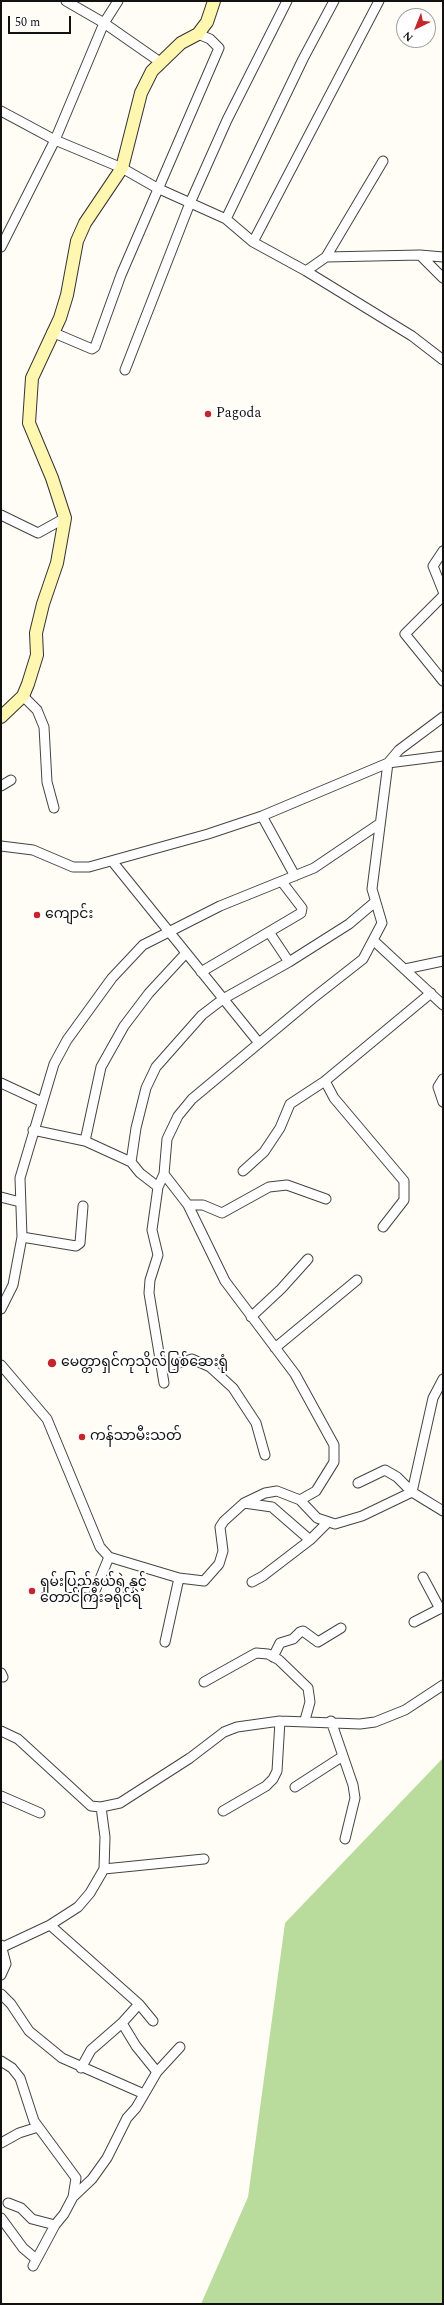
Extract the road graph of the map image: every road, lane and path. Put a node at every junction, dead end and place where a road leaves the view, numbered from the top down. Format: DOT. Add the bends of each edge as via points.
graph roads {
  1 [pos="66,1"];
  2 [pos="118,1"];
  3 [pos="214,1"];
  4 [pos="287,1"];
  5 [pos="334,1"];
  6 [pos="379,1"];
  7 [pos="104,23"];
  8 [pos="198,34"];
  9 [pos="160,62"];
  10 [pos="1,111"];
  11 [pos="55,140"];
  12 [pos="383,161"];
  13 [pos="122,168"];
  14 [pos="157,188"];
  15 [pos="190,203"];
  16 [pos="226,219"];
  17 [pos="253,242"];
  18 [pos="1,247"];
  19 [pos="420,255"];
  20 [pos="326,257"];
  21 [pos="443,257"];
  22 [pos="306,271"];
  23 [pos="443,278"];
  24 [pos="52,332"];
  25 [pos="443,360"];
  26 [pos="125,370"];
  27 [pos="1,515"];
  28 [pos="64,518"];
  29 [pos="443,551"];
  30 [pos="443,591"];
  31 [pos="443,596"];
  32 [pos="443,681"];
  33 [pos="23,696"];
  34 [pos="443,717"];
  35 [pos="1,718"];
  36 [pos="443,756"];
  37 [pos="388,763"];
  38 [pos="10,780"];
  39 [pos="1,786"];
  40 [pos="54,808"];
  41 [pos="262,816"];
  42 [pos="379,824"];
  43 [pos="1,846"];
  44 [pos="112,861"];
  45 [pos="294,876"];
  46 [pos="282,882"];
  47 [pos="375,902"];
  48 [pos="170,932"];
  49 [pos="269,932"];
  50 [pos="373,940"];
  51 [pos="186,953"];
  52 [pos="443,961"];
  53 [pos="289,962"];
  54 [pos="405,969"];
  55 [pos="201,972"];
  56 [pos="431,993"];
  57 [pos="224,999"];
  58 [pos="443,1005"];
  59 [pos="259,1043"];
  60 [pos="443,1079"];
  61 [pos="325,1082"];
  62 [pos="1,1083"];
  63 [pos="42,1102"];
  64 [pos="443,1102"];
  65 [pos="33,1130"];
  66 [pos="85,1141"];
  67 [pos="131,1162"];
  68 [pos="243,1171"];
  69 [pos="164,1174"];
  70 [pos="158,1187"];
  71 [pos="1,1197"];
  72 [pos="326,1199"];
  73 [pos="20,1202"];
  74 [pos="188,1205"];
  75 [pos="83,1206"];
  76 [pos="383,1227"];
  77 [pos="22,1236"];
  78 [pos="308,1259"];
  79 [pos="357,1280"];
  80 [pos="1,1309"];
  81 [pos="251,1317"];
  82 [pos="276,1348"];
  83 [pos="1,1365"];
  84 [pos="163,1368"];
  85 [pos="443,1379"];
  86 [pos="164,1383"];
  87 [pos="265,1455"];
  88 [pos="358,1483"];
  89 [pos="412,1492"];
  90 [pos="300,1500"];
  91 [pos="244,1503"];
  92 [pos="443,1511"];
  93 [pos="328,1522"];
  94 [pos="310,1540"];
  95 [pos="109,1556"];
  96 [pos="423,1577"];
  97 [pos="179,1578"];
  98 [pos="252,1582"];
  99 [pos="90,1595"];
  100 [pos="441,1608"];
  101 [pos="414,1622"];
  102 [pos="341,1628"];
  103 [pos="165,1642"];
  104 [pos="273,1657"];
  105 [pos="204,1682"];
  106 [pos="443,1685"];
  107 [pos="305,1720"];
  108 [pos="280,1721"];
  109 [pos="330,1721"];
  110 [pos="1,1731"];
  111 [pos="343,1756"];
  112 [pos="295,1787"];
  113 [pos="1,1796"];
  114 [pos="101,1807"];
  115 [pos="223,1811"];
  116 [pos="40,1813"];
  117 [pos="345,1839"];
  118 [pos="204,1859"];
  119 [pos="104,1869"];
  120 [pos="50,1925"];
  121 [pos="2,1946"];
  122 [pos="1,1975"];
  123 [pos="1,1994"];
  124 [pos="139,2004"];
  125 [pos="153,2022"];
  126 [pos="122,2023"];
  127 [pos="180,2047"];
  128 [pos="1,2061"];
  129 [pos="81,2068"];
  130 [pos="157,2072"];
  131 [pos="144,2094"];
  132 [pos="38,2127"];
  133 [pos="1,2143"];
  134 [pos="73,2196"];
  135 [pos="8,2203"];
  136 [pos="1,2218"];
  137 [pos="55,2225"];
  1 -- 7 [label="street"];
  2 -- 7 [label="street"];
  3 -- 8 [label="street" via="207,22"];
  4 -- 15 [label="street" via="227,120"];
  5 -- 16 [label="street" via="303,59"];
  6 -- 17 [label="street"];
  7 -- 9 [label="street"];
  7 -- 11 [label="street"];
  8 -- 9 [label="street" via="181,43"];
  8 -- 14 [label="street" via="210,39 219,48"];
  9 -- 13 [label="street" via="152,71 141,93"];
  10 -- 11 [label="street"];
  11 -- 13 [label="street"];
  11 -- 18 [label="street"];
  12 -- 20 [label="street"];
  13 -- 14 [label="street"];
  13 -- 24 [label="street" via="85,223 77,241 67,295 60,318"];
  14 -- 15 [label="street"];
  14 -- 24 [label="street" via="95,347 92,349"];
  15 -- 16 [label="street"];
  15 -- 26 [label="street"];
  16 -- 17 [label="street"];
  17 -- 22 [label="street"];
  19 -- 20 [label="street"];
  19 -- 21 [label="street"];
  19 -- 23 [label="street"];
  20 -- 22 [label="street"];
  22 -- 25 [label="street" via="412,336"];
  24 -- 28 [label="street" via="32,378 29,423 52,478"];
  27 -- 28 [label="street" via="38,533"];
  28 -- 33 [label="street" via="57,563 36,633 37,655"];
  29 -- 30 [label="street" via="433,566"];
  31 -- 32 [label="street" via="405,634"];
  33 -- 35 [label="street"];
  33 -- 40 [label="street" via="37,710 44,727 47,782"];
  34 -- 37 [label="street" via="399,750"];
  36 -- 37 [label="street"];
  37 -- 41 [label="street"];
  37 -- 42 [label="street"];
  38 -- 39 [label="street"];
  41 -- 44 [label="street"];
  41 -- 45 [label="street"];
  42 -- 45 [label="street" via="314,868"];
  42 -- 47 [label="street" via="372,889"];
  43 -- 44 [label="street" via="33,850 73,867 89,867"];
  44 -- 48 [label="street"];
  45 -- 46 [label="street"];
  46 -- 48 [label="street" via="220,906"];
  46 -- 49 [label="street" via="302,908 301,913"];
  47 -- 50 [label="street" via="382,923"];
  47 -- 53 [label="street" via="349,924"];
  48 -- 51 [label="street"];
  48 -- 63 [label="street" via="144,945 112,978 67,1040 54,1064"];
  49 -- 53 [label="street"];
  49 -- 55 [label="street"];
  50 -- 54 [label="street"];
  50 -- 59 [label="street" via="363,959"];
  51 -- 55 [label="street"];
  51 -- 66 [label="street" via="149,993 124,1026 101,1067"];
  52 -- 54 [label="street"];
  53 -- 57 [label="street"];
  54 -- 56 [label="street"];
  55 -- 57 [label="street"];
  56 -- 58 [label="street"];
  56 -- 61 [label="street"];
  57 -- 59 [label="street"];
  57 -- 67 [label="street" via="202,1015 156,1067 146,1088"];
  59 -- 69 [label="street" via="192,1099 178,1116 167,1139"];
  60 -- 64 [label="street" via="438,1087"];
  61 -- 68 [label="street" via="290,1104 280,1128 264,1152"];
  61 -- 76 [label="street" via="334,1098 404,1181 404,1200"];
  62 -- 63 [label="street"];
  63 -- 65 [label="street"];
  65 -- 66 [label="street"];
  65 -- 73 [label="street" via="20,1178"];
  66 -- 67 [label="street"];
  67 -- 70 [label="street"];
  69 -- 70 [label="street"];
  69 -- 74 [label="street"];
  70 -- 84 [label="street" via="152,1230 158,1255 150,1280 149,1293"];
  71 -- 73 [label="street"];
  72 -- 74 [label="street" via="287,1185 269,1187 222,1213 203,1205"];
  73 -- 77 [label="street"];
  74 -- 81 [label="street" via="225,1281"];
  75 -- 77 [label="street" via="80,1243 76,1246"];
  77 -- 80 [label="street" via="13,1285"];
  78 -- 81 [label="street"];
  79 -- 82 [label="street"];
  81 -- 82 [label="street"];
  82 -- 90 [label="street" via="295,1374 334,1445 334,1462 316,1491"];
  83 -- 95 [label="street" via="47,1419 100,1547"];
  84 -- 86 [label="street"];
  84 -- 87 [label="street" via="192,1359 210,1367 232,1388 256,1423"];
  85 -- 89 [label="street" via="433,1398"];
  88 -- 89 [label="street" via="385,1470 397,1477"];
  89 -- 92 [label="street"];
  89 -- 93 [label="street" via="362,1516 335,1524"];
  90 -- 91 [label="street" via="277,1491"];
  90 -- 93 [label="street" via="317,1518"];
  91 -- 94 [label="street" via="272,1507"];
  91 -- 97 [label="street" via="220,1527 223,1551 212,1575 204,1581"];
  93 -- 94 [label="street"];
  94 -- 98 [label="street"];
  95 -- 97 [label="street"];
  95 -- 99 [label="street" via="95,1591"];
  96 -- 100 [label="street"];
  97 -- 103 [label="street"];
  100 -- 101 [label="street"];
  102 -- 104 [label="street" via="318,1642 303,1631 300,1632 293,1640 280,1643"];
  104 -- 105 [label="street" via="256,1653"];
  104 -- 107 [label="street" via="308,1688 310,1702"];
  106 -- 109 [label="street" via="405,1710 375,1722 360,1724"];
  107 -- 108 [label="street"];
  107 -- 109 [label="street"];
  108 -- 114 [label="street" via="238,1726 224,1732 142,1790 120,1803"];
  108 -- 115 [label="street" via="277,1771 273,1779 266,1786"];
  109 -- 111 [label="street"];
  110 -- 114 [label="street" via="18,1739 91,1806"];
  111 -- 112 [label="street"];
  111 -- 117 [label="street" via="355,1798"];
  113 -- 116 [label="street"];
  114 -- 119 [label="street" via="105,1837"];
  118 -- 119 [label="street"];
  119 -- 120 [label="street" via="84,1901"];
  120 -- 121 [label="street"];
  120 -- 124 [label="street"];
  121 -- 122 [label="street" via="6,1964"];
  123 -- 129 [label="street" via="29,2031 62,2058"];
  124 -- 125 [label="street"];
  124 -- 126 [label="street"];
  126 -- 129 [label="street" via="91,2050"];
  126 -- 130 [label="street"];
  127 -- 130 [label="street"];
  128 -- 132 [label="street" via="12,2068 20,2078"];
  129 -- 131 [label="street"];
  130 -- 131 [label="street"];
  131 -- 134 [label="street" via="127,2118 108,2158 92,2179"];
  132 -- 133 [label="street" via="19,2133"];
  132 -- 134 [label="street" via="76,2178"];
  134 -- 137 [label="street"];
  135 -- 137 [label="street" via="21,2208 32,2219"];
  136 -- 137 [label="street" via="34,2262"];
}
